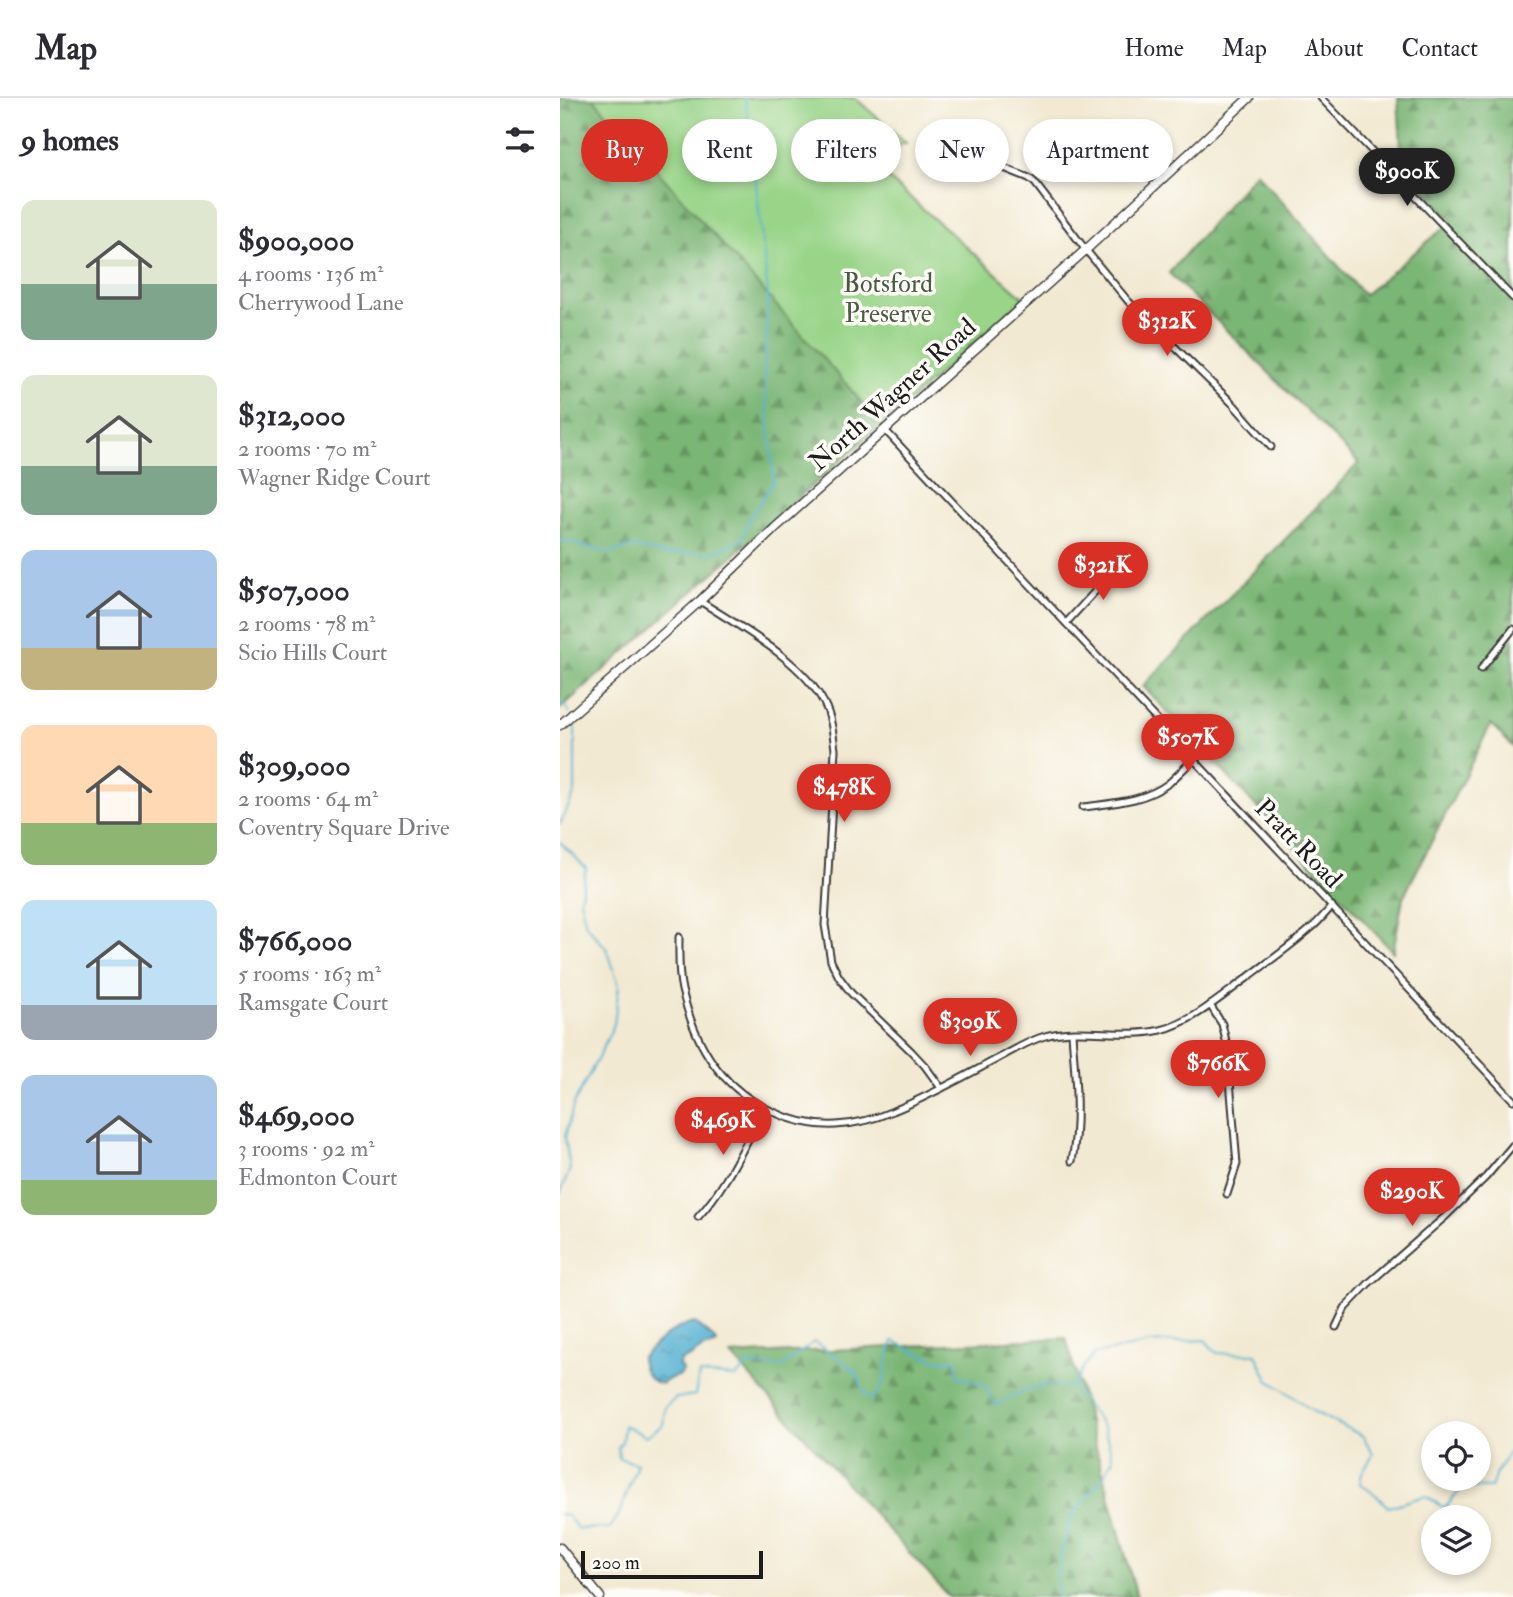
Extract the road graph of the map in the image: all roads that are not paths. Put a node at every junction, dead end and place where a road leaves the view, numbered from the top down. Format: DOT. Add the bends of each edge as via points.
graph roads {
  1 [pos="1249,98"];
  2 [pos="1321,98"];
  3 [pos="1009,170"];
  4 [pos="1085,250"];
  5 [pos="1513,298"];
  6 [pos="884,429"];
  7 [pos="1271,447"];
  8 [pos="1111,562"];
  9 [pos="700,601"];
  10 [pos="1066,623"];
  11 [pos="1513,629"];
  12 [pos="1481,669"];
  13 [pos="565,722"];
  14 [pos="1193,760"];
  15 [pos="1083,807"];
  16 [pos="1332,906"];
  17 [pos="679,937"];
  18 [pos="1210,1005"];
  19 [pos="1072,1033"];
  20 [pos="941,1088"];
  21 [pos="1513,1100"];
  22 [pos="765,1108"];
  23 [pos="1513,1145"];
  24 [pos="1072,1161"];
  25 [pos="1227,1194"];
  26 [pos="698,1217"];
  27 [pos="1336,1327"];
  28 [pos="560,1548"];
  29 [pos="600,1597"];
  1 -- 4 [label="main road, North Wagner Road"];
  2 -- 5 [label="street"];
  3 -- 4 [label="street" via="1035,183"];
  4 -- 6 [label="main road, North Wagner Road"];
  4 -- 7 [label="street" via="1128,301"];
  6 -- 9 [label="main road, North Wagner Road"];
  6 -- 10 [label="street, Pratt Road"];
  8 -- 10 [label="street" via="1100,586"];
  9 -- 13 [label="main road, North Wagner Road"];
  9 -- 20 [label="street" via="781,655 813,685 824,704 835,750 825,925 831,961 851,993 911,1051"];
  10 -- 14 [label="street, Pratt Road"];
  11 -- 12 [label="street"];
  14 -- 15 [label="street" via="1153,793"];
  14 -- 16 [label="street, Pratt Road"];
  16 -- 18 [label="street" via="1312,928"];
  16 -- 21 [label="street, Pratt Road"];
  17 -- 22 [label="street" via="681,987 705,1051 733,1086"];
  18 -- 19 [label="street" via="1162,1029"];
  18 -- 25 [label="street" via="1222,1024 1228,1059 1237,1164"];
  19 -- 20 [label="street" via="1046,1036 1021,1046"];
  19 -- 24 [label="street" via="1078,1105"];
  20 -- 22 [label="street" via="893,1111 835,1125 807,1123"];
  22 -- 26 [label="street" via="720,1190"];
  23 -- 27 [label="street" via="1447,1215 1369,1283 1345,1308"];
  28 -- 29 [label="main road"];
}
